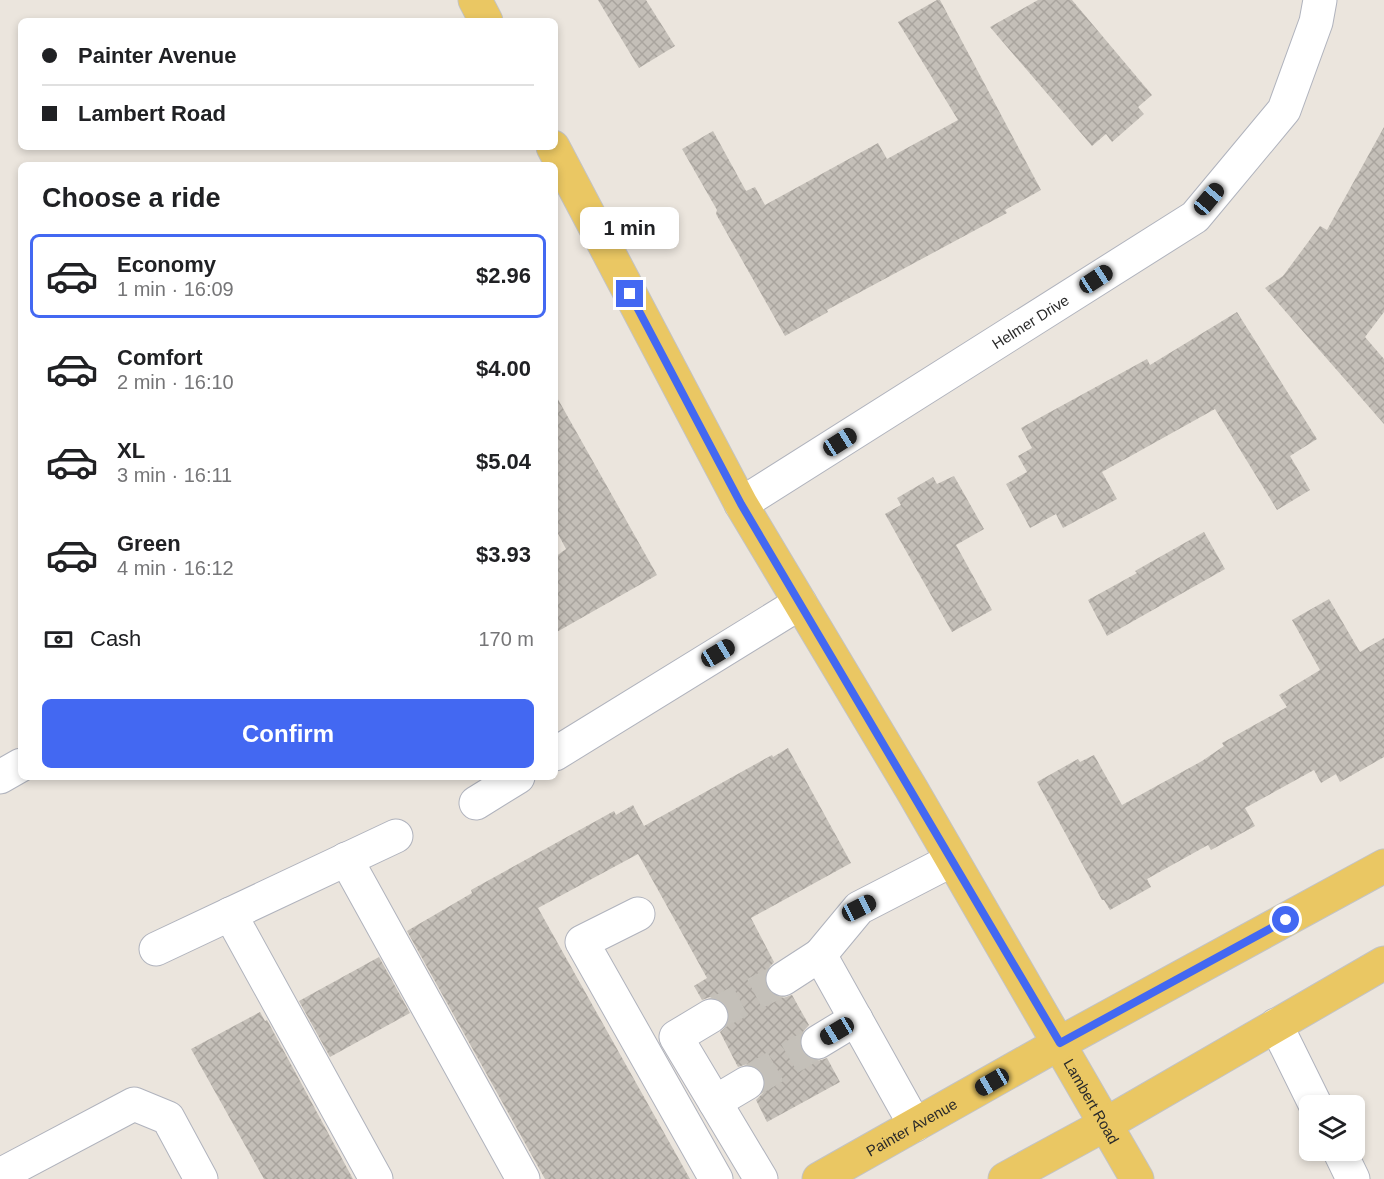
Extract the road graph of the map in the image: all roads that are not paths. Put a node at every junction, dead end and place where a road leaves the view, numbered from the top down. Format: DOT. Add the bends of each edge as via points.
graph roads {
  1 [pos="475,0"];
  2 [pos="1320,0"];
  3 [pos="484,18"];
  4 [pos="555,150"];
  5 [pos="741,504"];
  6 [pos="800,603"];
  7 [pos="558,752"];
  8 [pos="18,767"];
  9 [pos="0,777"];
  10 [pos="513,780"];
  11 [pos="476,803"];
  12 [pos="396,836"];
  13 [pos="346,859"];
  14 [pos="952,860"];
  15 [pos="1384,866"];
  16 [pos="230,914"];
  17 [pos="638,914"];
  18 [pos="156,949"];
  19 [pos="820,955"];
  20 [pos="1384,963"];
  21 [pos="783,979"];
  22 [pos="711,1017"];
  23 [pos="856,1019"];
  24 [pos="1276,1025"];
  25 [pos="818,1042"];
  26 [pos="1060,1043"];
  27 [pos="747,1083"];
  28 [pos="1311,1095"];
  29 [pos="715,1102"];
  30 [pos="1106,1124"];
  31 [pos="915,1125"];
  32 [pos="1344,1161"];
  33 [pos="0,1175"];
  34 [pos="201,1179"];
  35 [pos="376,1179"];
  36 [pos="523,1179"];
  37 [pos="716,1179"];
  38 [pos="761,1179"];
  39 [pos="819,1179"];
  40 [pos="1005,1179"];
  41 [pos="1137,1179"];
  42 [pos="1353,1179"];
  1 -- 3 [label="main road"];
  2 -- 5 [label="street, Helmer Drive" via="1316,22 1284,110 1195,217"];
  4 -- 5 [label="main road, Lambert Road"];
  5 -- 6 [label="main road, Lambert Road"];
  6 -- 7 [label="street"];
  6 -- 14 [label="main road, Lambert Road"];
  8 -- 9 [label="street"];
  10 -- 11 [label="street"];
  12 -- 13 [label="street"];
  13 -- 16 [label="street"];
  13 -- 36 [label="street"];
  14 -- 19 [label="street" via="859,908"];
  14 -- 26 [label="main road, Lambert Road"];
  15 -- 26 [label="main road, Painter Avenue"];
  16 -- 18 [label="street"];
  16 -- 35 [label="street"];
  17 -- 37 [label="street" via="582,942"];
  19 -- 21 [label="street"];
  19 -- 23 [label="street"];
  20 -- 24 [label="main road"];
  22 -- 29 [label="street" via="676,1037"];
  23 -- 25 [label="street"];
  23 -- 31 [label="street"];
  24 -- 28 [label="street"];
  24 -- 30 [label="main road"];
  26 -- 30 [label="main road, Lambert Road"];
  26 -- 31 [label="main road, Painter Avenue"];
  27 -- 29 [label="street"];
  29 -- 38 [label="street"];
  30 -- 40 [label="main road"];
  30 -- 41 [label="main road, Lambert Road"];
  31 -- 39 [label="main road, Painter Avenue"];
  32 -- 42 [label="street"];
  33 -- 34 [label="street" via="134,1104 168,1118"];
}
